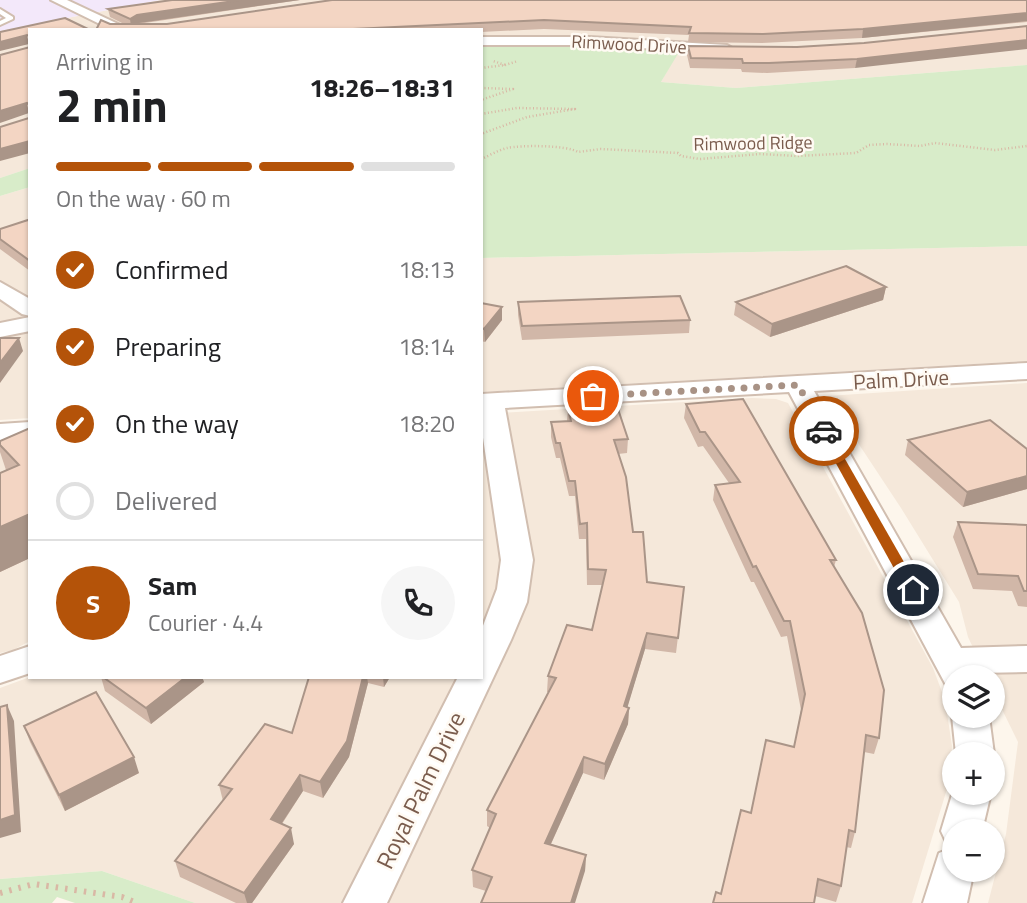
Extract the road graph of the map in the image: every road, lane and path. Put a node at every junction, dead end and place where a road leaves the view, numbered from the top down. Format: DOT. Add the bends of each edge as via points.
graph roads {
  1 [pos="57,0"];
  2 [pos="0,11"];
  3 [pos="0,23"];
  4 [pos="120,28"];
  5 [pos="483,41"];
  6 [pos="737,50"];
  7 [pos="493,61"];
  8 [pos="483,68"];
  9 [pos="483,88"];
  10 [pos="483,99"];
  11 [pos="483,114"];
  12 [pos="483,133"];
  13 [pos="1027,146"];
  14 [pos="483,158"];
  15 [pos="0,289"];
  16 [pos="28,308"];
  17 [pos="28,324"];
  18 [pos="0,330"];
  19 [pos="1027,371"];
  20 [pos="798,385"];
  21 [pos="486,402"];
  22 [pos="28,430"];
  23 [pos="0,432"];
  24 [pos="1027,659"];
  25 [pos="28,660"];
  26 [pos="483,662"];
  27 [pos="955,665"];
  28 [pos="985,665"];
  29 [pos="0,670"];
  30 [pos="475,679"];
  31 [pos="950,882"];
  32 [pos="0,893"];
  33 [pos="137,903"];
  34 [pos="365,903"];
  35 [pos="945,903"];
  1 -- 4 [label="street"];
  2 -- 3 [label="lane" via="11,18"];
  5 -- 6 [label="street, Rimwood Drive" via="611,42"];
  7 -- 8 [label="path" via="505,65"];
  9 -- 10 [label="path" via="513,89"];
  11 -- 12 [label="path" via="517,108 575,109 537,113"];
  13 -- 14 [label="path, Rimwood Ridge" via="995,150 935,143 887,144 869,145 856,153 700,159 678,153 507,148"];
  15 -- 16 [label="street"];
  17 -- 18 [label="street"];
  19 -- 20 [label="street, Palm Drive"];
  20 -- 21 [label="street, Palm Drive"];
  20 -- 27 [label="street"];
  21 -- 26 [label="street" via="517,560 517,582"];
  22 -- 23 [label="street"];
  24 -- 28 [label="street"];
  25 -- 29 [label="street"];
  30 -- 34 [label="street, Royal Palm Drive"];
  31 -- 35 [label="street"];
  32 -- 33 [label="path" via="34,884"];
}
